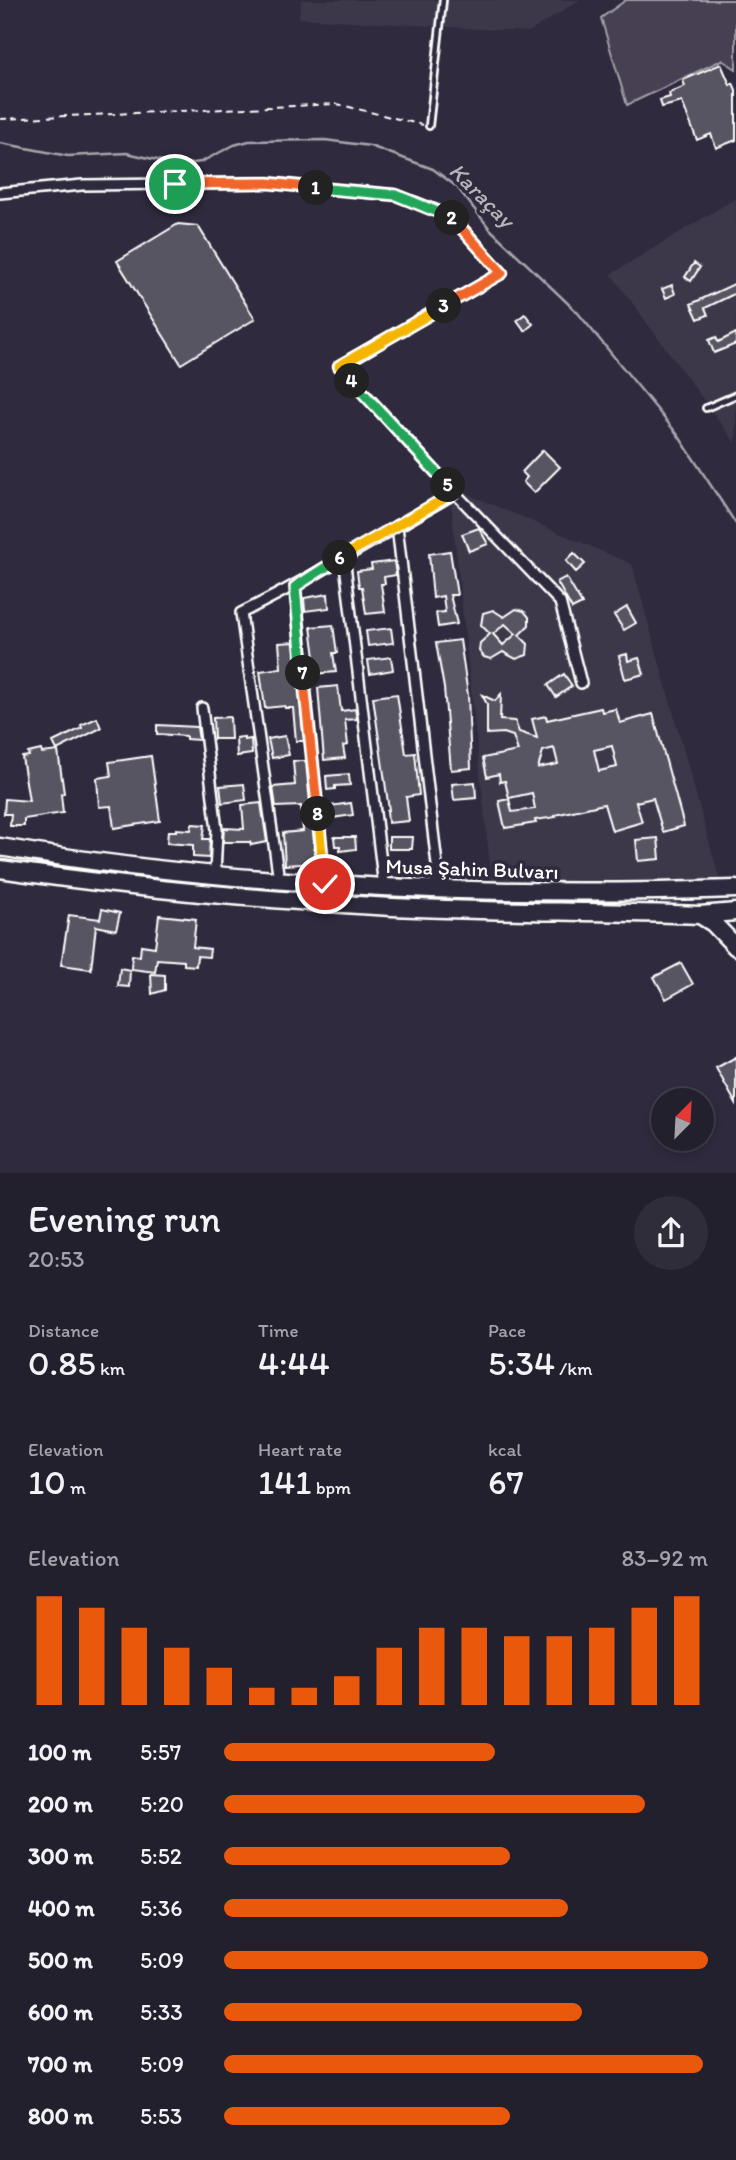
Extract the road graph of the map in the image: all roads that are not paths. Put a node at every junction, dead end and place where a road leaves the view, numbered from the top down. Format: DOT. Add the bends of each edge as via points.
graph roads {
  1 [pos="443,0"];
  2 [pos="429,126"];
  3 [pos="0,194"];
  4 [pos="736,395"];
  5 [pos="706,408"];
  6 [pos="454,493"];
  7 [pos="397,526"];
  8 [pos="344,555"];
  9 [pos="295,587"];
  10 [pos="581,683"];
  11 [pos="202,708"];
  12 [pos="0,847"];
  13 [pos="0,869"];
  14 [pos="215,875"];
  15 [pos="279,880"];
  16 [pos="325,884"];
  17 [pos="384,887"];
  18 [pos="736,889"];
  19 [pos="440,890"];
  20 [pos="736,912"];
  21 [pos="700,915"];
  22 [pos="736,947"];
  1 -- 2 [label="lane"];
  3 -- 6 [label="street" via="82,185 268,183 396,195 451,216 502,273 339,366"];
  4 -- 5 [label="lane"];
  6 -- 7 [label="street"];
  6 -- 10 [label="street" via="560,602"];
  7 -- 8 [label="street"];
  7 -- 19 [label="street"];
  8 -- 9 [label="street"];
  8 -- 17 [label="street"];
  9 -- 15 [label="street" via="241,613"];
  9 -- 16 [label="street"];
  11 -- 14 [label="street" via="217,830"];
  12 -- 14 [label="highway, Musa Şahin Bulvarı"];
  13 -- 21 [label="highway, Musa Şahin Bulvarı" via="272,899 393,907"];
  14 -- 15 [label="highway, Musa Şahin Bulvarı"];
  15 -- 16 [label="highway, Musa Şahin Bulvarı"];
  16 -- 17 [label="highway, Musa Şahin Bulvarı"];
  17 -- 19 [label="highway, Musa Şahin Bulvarı"];
  18 -- 19 [label="highway, Musa Şahin Bulvarı"];
  20 -- 21 [label="highway, Musa Şahin Bulvarı"];
  21 -- 22 [label="highway"];
}
